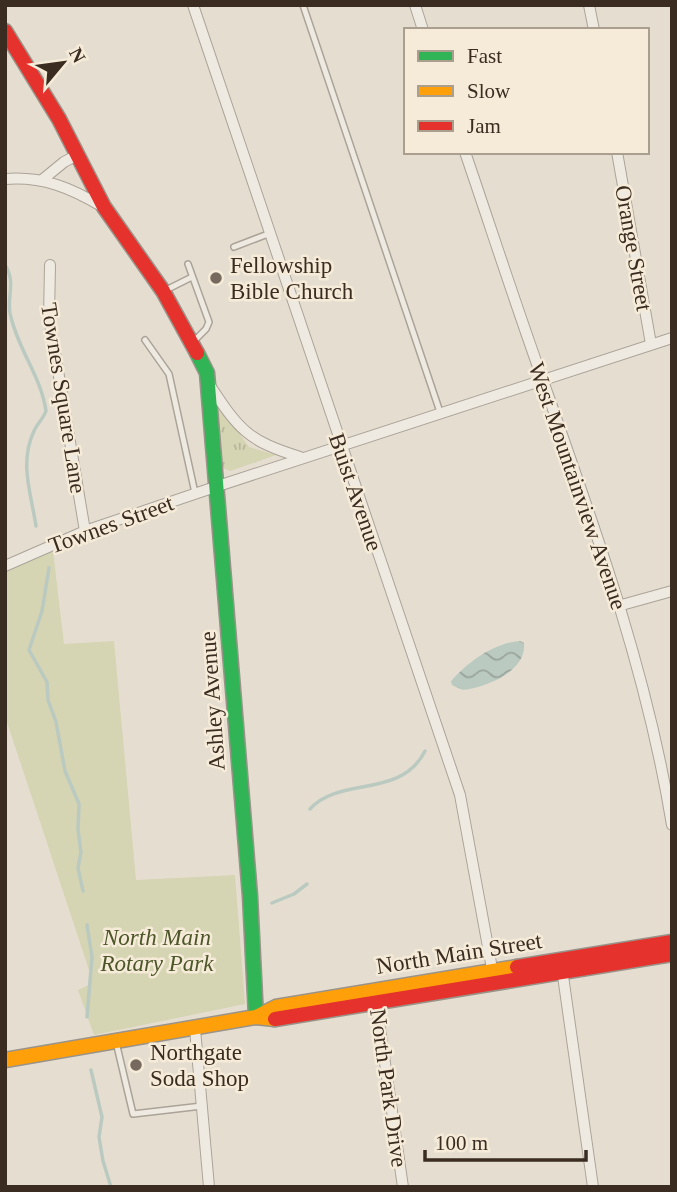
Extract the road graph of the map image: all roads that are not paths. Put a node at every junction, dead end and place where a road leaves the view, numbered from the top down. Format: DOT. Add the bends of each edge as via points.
graph roads {
  1 [pos="193,5"];
  2 [pos="303,5"];
  3 [pos="415,5"];
  4 [pos="589,5"];
  5 [pos="422,28"];
  6 [pos="594,28"];
  7 [pos="5,31"];
  8 [pos="79,154"];
  9 [pos="466,154"];
  10 [pos="617,154"];
  11 [pos="5,179"];
  12 [pos="43,180"];
  13 [pos="104,207"];
  14 [pos="268,234"];
  15 [pos="234,247"];
  16 [pos="188,264"];
  17 [pos="50,265"];
  18 [pos="192,277"];
  19 [pos="163,291"];
  20 [pos="672,338"];
  21 [pos="145,340"];
  22 [pos="192,343"];
  23 [pos="651,344"];
  24 [pos="542,379"];
  25 [pos="208,382"];
  26 [pos="440,412"];
  27 [pos="340,445"];
  28 [pos="300,458"];
  29 [pos="218,486"];
  30 [pos="195,493"];
  31 [pos="85,531"];
  32 [pos="5,566"];
  33 [pos="672,591"];
  34 [pos="618,606"];
  35 [pos="672,825"];
  36 [pos="672,942"];
  37 [pos="672,954"];
  38 [pos="561,966"];
  39 [pos="493,978"];
  40 [pos="375,997"];
  41 [pos="256,1017"];
  42 [pos="195,1029"];
  43 [pos="116,1042"];
  44 [pos="5,1060"];
  45 [pos="202,1106"];
  46 [pos="209,1187"];
  47 [pos="403,1187"];
  48 [pos="593,1187"];
  1 -- 14 [label="street, Buist Avenue"];
  2 -- 26 [label="lane"];
  3 -- 5 [label="street"];
  4 -- 6 [label="street"];
  7 -- 8 [label="street, Ashley Avenue"];
  8 -- 12 [label="street"];
  8 -- 13 [label="street, Ashley Avenue"];
  9 -- 24 [label="street, West Mountainview Avenue"];
  10 -- 23 [label="street, Orange Street"];
  11 -- 12 [label="street"];
  12 -- 13 [label="street" via="66,186"];
  13 -- 19 [label="street, Ashley Avenue"];
  14 -- 15 [label="lane"];
  14 -- 27 [label="street, Buist Avenue"];
  16 -- 18 [label="lane"];
  17 -- 31 [label="street, Townes Square Lane" via="49,317"];
  18 -- 19 [label="lane"];
  18 -- 22 [label="lane" via="209,322"];
  19 -- 22 [label="street, Ashley Avenue"];
  20 -- 23 [label="street, Townes Street"];
  21 -- 30 [label="lane" via="169,374"];
  22 -- 25 [label="street, Ashley Avenue"];
  23 -- 24 [label="street, Townes Street"];
  24 -- 26 [label="street, Townes Street"];
  24 -- 34 [label="street, West Mountainview Avenue" via="579,478"];
  25 -- 28 [label="street, Ashley Avenue" via="250,436 265,447"];
  25 -- 29 [label="street, Ashley Avenue"];
  26 -- 27 [label="street, Townes Street"];
  27 -- 28 [label="street, Townes Street"];
  27 -- 39 [label="street, Buist Avenue" via="460,795"];
  28 -- 29 [label="street, Townes Street"];
  29 -- 30 [label="street, Townes Street"];
  29 -- 41 [label="street, Ashley Avenue"];
  30 -- 31 [label="street, Townes Street"];
  31 -- 32 [label="street, Townes Street"];
  33 -- 34 [label="street"];
  34 -- 35 [label="street, West Mountainview Avenue" via="654,728"];
  36 -- 38 [label="street, North Main Street"];
  37 -- 38 [label="street, North Main Street"];
  38 -- 39 [label="street, North Main Street"];
  38 -- 48 [label="street"];
  39 -- 40 [label="street, North Main Street"];
  40 -- 41 [label="street, North Main Street" via="278,1019"];
  40 -- 47 [label="street, North Park Drive"];
  41 -- 42 [label="street, North Main Street"];
  42 -- 43 [label="street, North Main Street"];
  42 -- 45 [label="street"];
  43 -- 44 [label="street, North Main Street"];
  43 -- 45 [label="lane" via="134,1114"];
  45 -- 46 [label="street"];
}
